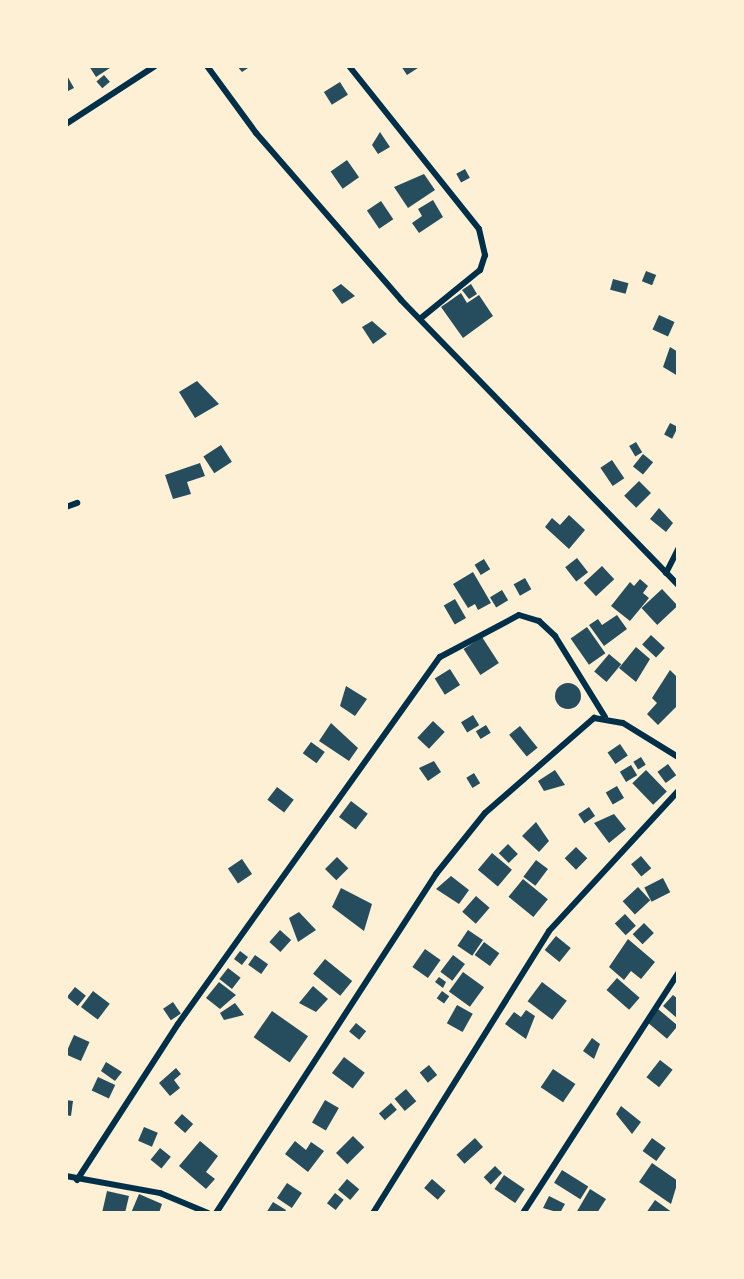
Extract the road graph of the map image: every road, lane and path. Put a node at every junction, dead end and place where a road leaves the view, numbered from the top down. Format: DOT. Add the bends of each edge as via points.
graph roads {
  1 [pos="155,66"];
  2 [pos="207,66"];
  3 [pos="349,66"];
  4 [pos="66,124"];
  5 [pos="420,319"];
  6 [pos="77,503"];
  7 [pos="66,507"];
  8 [pos="678,549"];
  9 [pos="666,573"];
  10 [pos="678,585"];
  11 [pos="605,717"];
  12 [pos="678,757"];
  13 [pos="678,791"];
  14 [pos="678,973"];
  15 [pos="66,1176"];
  16 [pos="77,1180"];
  17 [pos="208,1213"];
  18 [pos="216,1213"];
  19 [pos="373,1213"];
  20 [pos="523,1213"];
  1 -- 4 [label="street"];
  2 -- 5 [label="street" via="256,133"];
  3 -- 5 [label="street" via="479,229 484,255 480,270"];
  5 -- 9 [label="street"];
  6 -- 7 [label="street"];
  8 -- 9 [label="street"];
  9 -- 10 [label="street"];
  11 -- 12 [label="street"];
  11 -- 16 [label="street" via="555,636 539,621 519,615 440,657 178,1024"];
  11 -- 18 [label="street" via="594,718 485,813 436,874"];
  13 -- 19 [label="street" via="549,931"];
  14 -- 20 [label="street"];
  15 -- 16 [label="street"];
  16 -- 17 [label="street" via="160,1193"];
}
